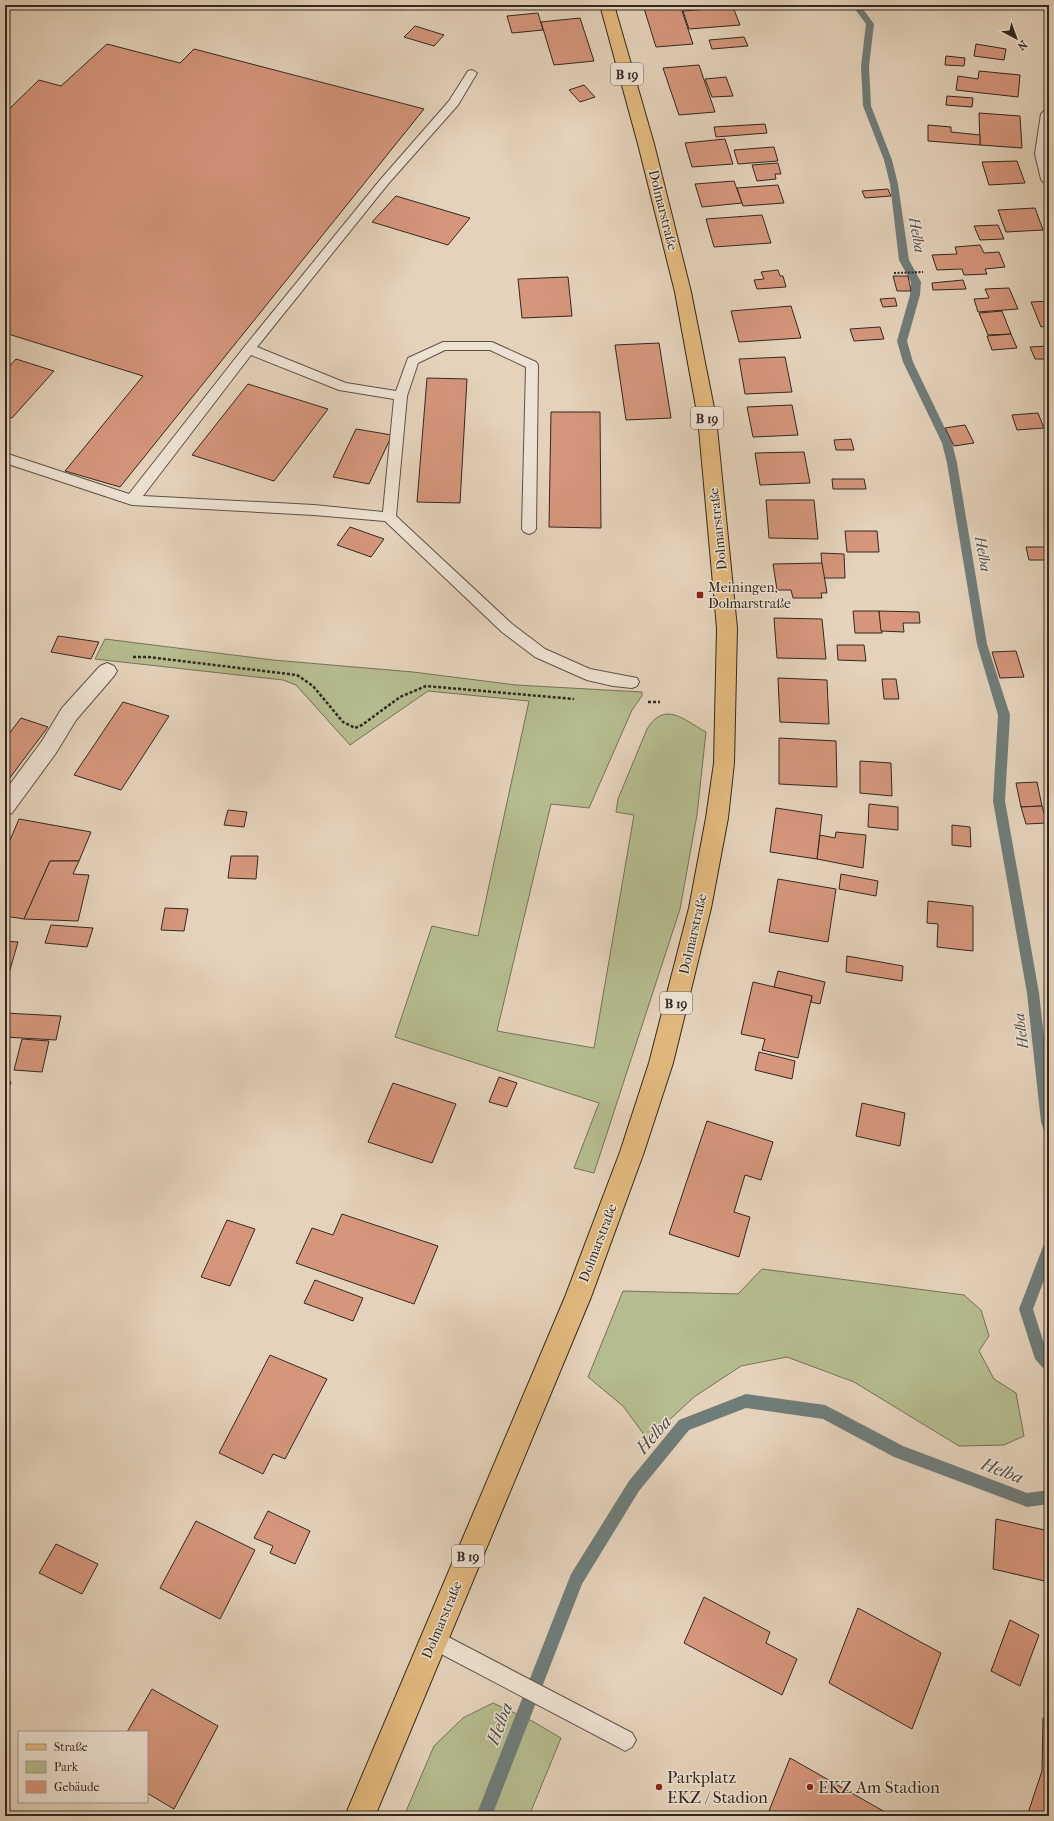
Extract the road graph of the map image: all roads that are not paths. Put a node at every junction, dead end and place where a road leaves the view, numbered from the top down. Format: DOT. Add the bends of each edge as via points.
graph roads {
  1 [pos="607,5"];
  2 [pos="472,73"];
  3 [pos="1049,114"];
  4 [pos="1049,179"];
  5 [pos="249,349"];
  6 [pos="401,396"];
  7 [pos="5,458"];
  8 [pos="132,500"];
  9 [pos="389,517"];
  10 [pos="529,529"];
  11 [pos="107,671"];
  12 [pos="632,682"];
  13 [pos="5,807"];
  14 [pos="433,1639"];
  15 [pos="625,1740"];
  16 [pos="360,1816"];
  1 -- 14 [label="main road, Dolmarstraße / B 19" via="646,144 683,292 707,418 727,628 724,763 717,818 700,908 661,1062 632,1152 578,1297"];
  2 -- 5 [label="lane" via="454,103 384,182"];
  3 -- 4 [label="street" via="1043,154"];
  5 -- 6 [label="lane" via="344,387"];
  5 -- 8 [label="lane"];
  6 -- 9 [label="lane"];
  6 -- 10 [label="lane" via="412,361 443,346 492,346 532,365"];
  7 -- 8 [label="lane"];
  8 -- 9 [label="lane" via="314,510"];
  9 -- 12 [label="lane" via="507,628 540,653 587,674"];
  11 -- 13 [label="street" via="69,714"];
  14 -- 15 [label="lane"];
  14 -- 16 [label="main road, Dolmarstraße / B 19"];
}
